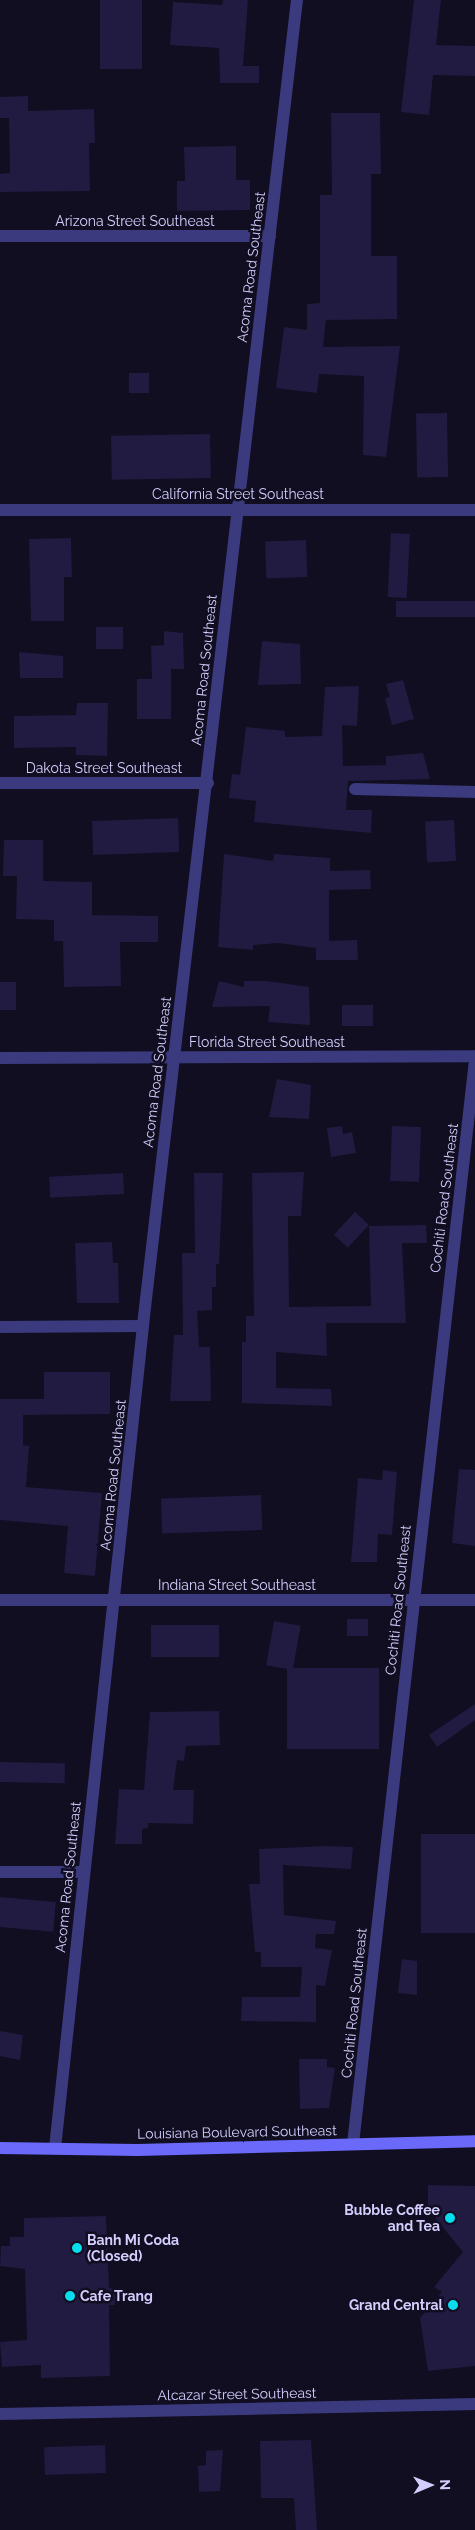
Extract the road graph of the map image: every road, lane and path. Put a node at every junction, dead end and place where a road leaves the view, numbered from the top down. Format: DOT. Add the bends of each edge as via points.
graph roads {
  1 [pos="297,0"];
  2 [pos="0,236"];
  3 [pos="270,236"];
  4 [pos="236,508"];
  5 [pos="0,510"];
  6 [pos="475,510"];
  7 [pos="0,783"];
  8 [pos="208,783"];
  9 [pos="355,789"];
  10 [pos="475,792"];
  11 [pos="173,1057"];
  12 [pos="0,1058"];
  13 [pos="475,1058"];
  14 [pos="143,1326"];
  15 [pos="0,1327"];
  16 [pos="0,1600"];
  17 [pos="115,1600"];
  18 [pos="413,1600"];
  19 [pos="475,1600"];
  20 [pos="0,1872"];
  21 [pos="84,1872"];
  22 [pos="475,2142"];
  23 [pos="353,2144"];
  24 [pos="0,2148"];
  25 [pos="55,2148"];
  26 [pos="475,2404"];
  27 [pos="0,2414"];
  1 -- 3 [label="street, Acoma Road Southeast"];
  2 -- 3 [label="street, Arizona Street Southeast"];
  3 -- 4 [label="street, Acoma Road Southeast"];
  4 -- 5 [label="street, California Street Southeast"];
  4 -- 6 [label="street, California Street Southeast"];
  4 -- 8 [label="street, Acoma Road Southeast"];
  7 -- 8 [label="street, Dakota Street Southeast"];
  8 -- 11 [label="street, Acoma Road Southeast"];
  9 -- 10 [label="street"];
  11 -- 12 [label="street, Florida Street Southeast"];
  11 -- 13 [label="street, Florida Street Southeast"];
  11 -- 14 [label="street, Acoma Road Southeast"];
  13 -- 18 [label="street, Cochiti Road Southeast"];
  14 -- 15 [label="street"];
  14 -- 17 [label="street, Acoma Road Southeast"];
  16 -- 17 [label="street, Indiana Street Southeast"];
  17 -- 18 [label="street, Indiana Street Southeast"];
  17 -- 21 [label="street, Acoma Road Southeast"];
  18 -- 19 [label="street, Indiana Street Southeast"];
  18 -- 23 [label="street, Cochiti Road Southeast"];
  20 -- 21 [label="street"];
  21 -- 25 [label="street, Acoma Road Southeast"];
  22 -- 23 [label="main road, Louisiana Boulevard Southeast"];
  23 -- 25 [label="main road, Louisiana Boulevard Southeast"];
  24 -- 25 [label="main road, Louisiana Boulevard Southeast"];
  26 -- 27 [label="street, Alcazar Street Southeast"];
}
